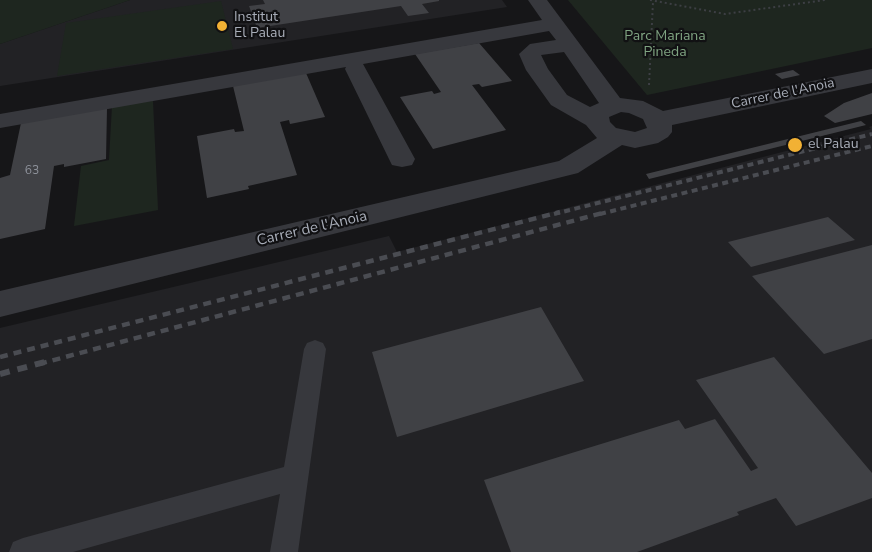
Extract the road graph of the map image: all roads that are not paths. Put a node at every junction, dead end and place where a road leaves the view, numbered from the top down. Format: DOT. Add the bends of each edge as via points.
graph roads {
  1 [pos="537,0"];
  2 [pos="555,24"];
  3 [pos="570,45"];
  4 [pos="356,69"];
  5 [pos="872,76"];
  6 [pos="658,120"];
  7 [pos="0,121"];
  8 [pos="609,121"];
  9 [pos="402,159"];
  10 [pos="0,304"];
  11 [pos="315,349"];
  12 [pos="294,477"];
  13 [pos="23,552"];
  14 [pos="284,552"];
  1 -- 2 [label="street"];
  2 -- 3 [label="street"];
  2 -- 7 [label="street"];
  3 -- 8 [label="street"];
  3 -- 8 [label="street" via="537,48 530,54 559,100"];
  4 -- 9 [label="street"];
  5 -- 6 [label="street, Carrer de l'Anoia"];
  6 -- 8 [label="street" via="643,109"];
  6 -- 8 [label="street" via="658,132 635,140"];
  8 -- 10 [label="street, Carrer de l'Anoia" via="568,167"];
  11 -- 12 [label="lane"];
  12 -- 13 [label="lane"];
  12 -- 14 [label="lane"];
}
